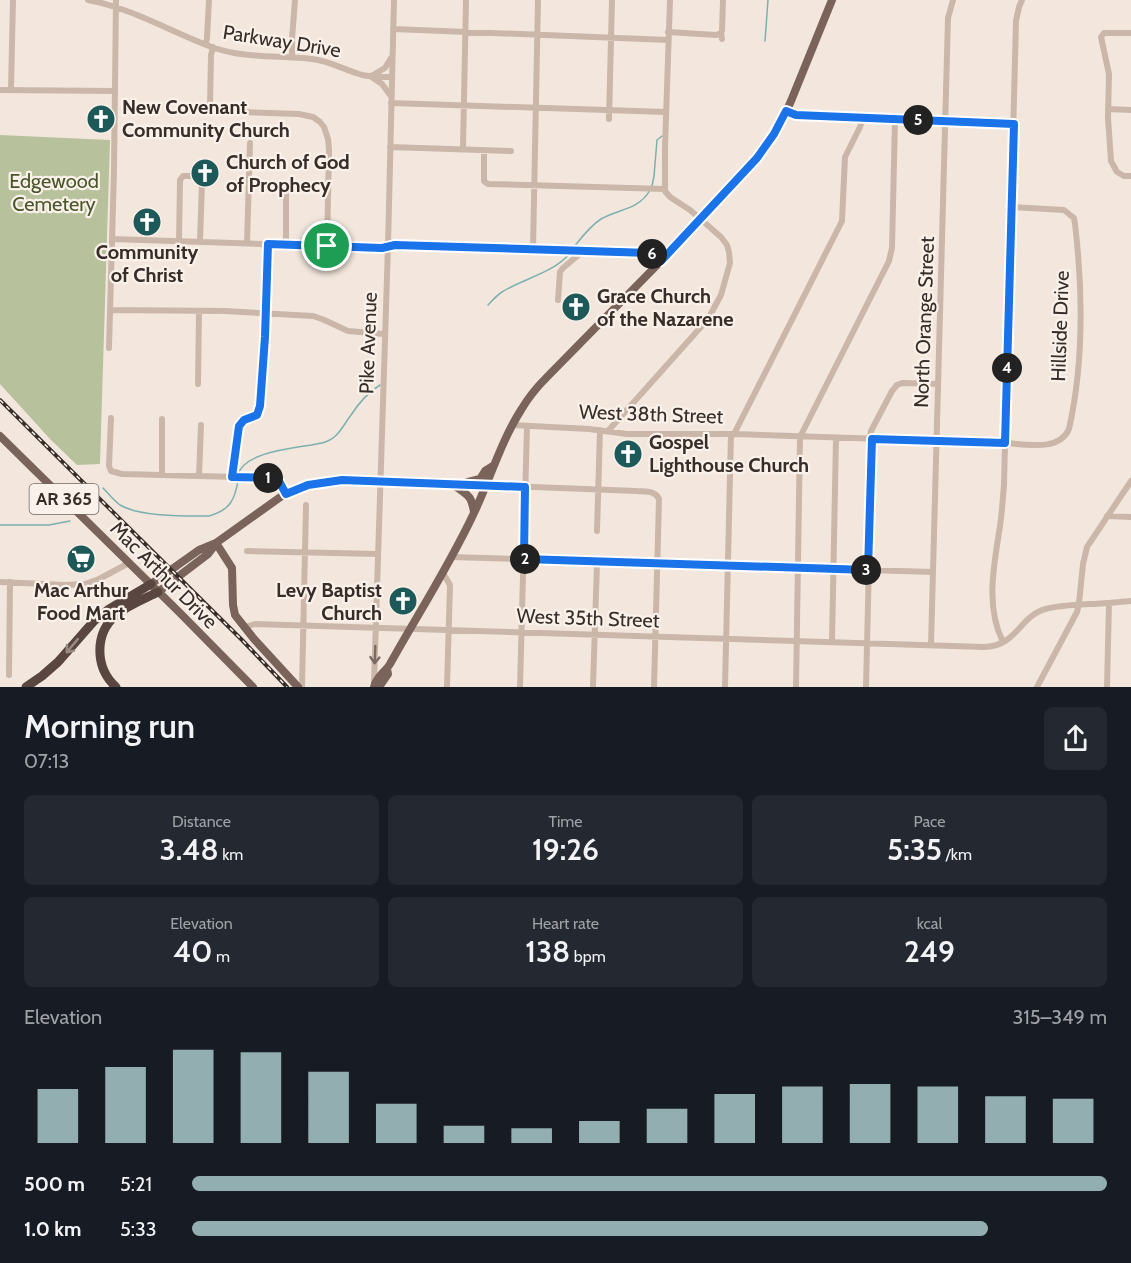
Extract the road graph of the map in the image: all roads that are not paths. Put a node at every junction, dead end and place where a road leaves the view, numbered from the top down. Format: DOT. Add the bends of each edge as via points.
graph roads {
  1 [pos="13,0"];
  2 [pos="88,0"];
  3 [pos="208,0"];
  4 [pos="295,0"];
  5 [pos="394,0"];
  6 [pos="466,0"];
  7 [pos="538,0"];
  8 [pos="612,0"];
  9 [pos="670,0"];
  10 [pos="723,0"];
  11 [pos="832,0"];
  12 [pos="953,0"];
  13 [pos="1022,0"];
  14 [pos="116,4"];
  15 [pos="393,29"];
  16 [pos="465,32"];
  17 [pos="1131,33"];
  18 [pos="538,35"];
  19 [pos="668,36"];
  20 [pos="611,38"];
  21 [pos="206,44"];
  22 [pos="213,47"];
  23 [pos="392,54"];
  24 [pos="292,57"];
  25 [pos="369,76"];
  26 [pos="391,77"];
  27 [pos="11,89"];
  28 [pos="0,90"];
  29 [pos="115,91"];
  30 [pos="391,99"];
  31 [pos="464,106"];
  32 [pos="536,108"];
  33 [pos="1108,109"];
  34 [pos="1131,110"];
  35 [pos="609,111"];
  36 [pos="786,111"];
  37 [pos="666,112"];
  38 [pos="863,118"];
  39 [pos="609,119"];
  40 [pos="895,120"];
  41 [pos="946,122"];
  42 [pos="1014,124"];
  43 [pos="250,143"];
  44 [pos="390,147"];
  45 [pos="463,149"];
  46 [pos="484,150"];
  47 [pos="511,151"];
  48 [pos="1131,176"];
  49 [pos="535,185"];
  50 [pos="665,189"];
  51 [pos="286,190"];
  52 [pos="1011,207"];
  53 [pos="700,219"];
  54 [pos="112,239"];
  55 [pos="179,241"];
  56 [pos="200,241"];
  57 [pos="247,243"];
  58 [pos="268,244"];
  59 [pos="286,244"];
  60 [pos="327,246"];
  61 [pos="388,246"];
  62 [pos="533,249"];
  63 [pos="580,251"];
  64 [pos="661,261"];
  65 [pos="558,300"];
  66 [pos="111,310"];
  67 [pos="199,311"];
  68 [pos="265,314"];
  69 [pos="384,334"];
  70 [pos="109,348"];
  71 [pos="198,384"];
  72 [pos="938,384"];
  73 [pos="111,418"];
  74 [pos="162,419"];
  75 [pos="201,425"];
  76 [pos="512,425"];
  77 [pos="527,426"];
  78 [pos="600,430"];
  79 [pos="608,431"];
  80 [pos="733,434"];
  81 [pos="0,436"];
  82 [pos="800,437"];
  83 [pos="836,438"];
  84 [pos="871,439"];
  85 [pos="936,441"];
  86 [pos="1005,443"];
  87 [pos="493,466"];
  88 [pos="162,475"];
  89 [pos="199,476"];
  90 [pos="235,477"];
  91 [pos="1131,481"];
  92 [pos="380,482"];
  93 [pos="457,484"];
  94 [pos="486,485"];
  95 [pos="525,487"];
  96 [pos="598,490"];
  97 [pos="286,494"];
  98 [pos="306,505"];
  99 [pos="474,514"];
  100 [pos="1107,516"];
  101 [pos="1131,517"];
  102 [pos="597,531"];
  103 [pos="216,543"];
  104 [pos="247,551"];
  105 [pos="305,553"];
  106 [pos="378,554"];
  107 [pos="452,557"];
  108 [pos="524,559"];
  109 [pos="597,562"];
  110 [pos="129,563"];
  111 [pos="657,564"];
  112 [pos="728,566"];
  113 [pos="798,568"];
  114 [pos="833,569"];
  115 [pos="868,570"];
  116 [pos="933,572"];
  117 [pos="443,573"];
  118 [pos="0,582"];
  119 [pos="10,582"];
  120 [pos="154,588"];
  121 [pos="1131,601"];
  122 [pos="1109,603"];
  123 [pos="1079,605"];
  124 [pos="304,625"];
  125 [pos="244,627"];
  126 [pos="376,627"];
  127 [pos="410,628"];
  128 [pos="450,629"];
  129 [pos="521,632"];
  130 [pos="595,634"];
  131 [pos="656,636"];
  132 [pos="727,639"];
  133 [pos="797,641"];
  134 [pos="832,642"];
  135 [pos="1003,642"];
  136 [pos="867,643"];
  137 [pos="931,645"];
  138 [pos="0,650"];
  139 [pos="9,651"];
  140 [pos="9,675"];
  141 [pos="376,686"];
  142 [pos="26,687"];
  143 [pos="116,687"];
  144 [pos="253,687"];
  145 [pos="300,687"];
  146 [pos="447,687"];
  147 [pos="520,687"];
  148 [pos="593,687"];
  149 [pos="654,687"];
  150 [pos="725,687"];
  151 [pos="796,687"];
  152 [pos="866,687"];
  153 [pos="1037,687"];
  154 [pos="1107,687"];
  1 -- 27 [label="street"];
  2 -- 14 [label="street, Parkway Drive"];
  3 -- 21 [label="street"];
  4 -- 24 [label="street"];
  5 -- 15 [label="street, Pike Avenue"];
  6 -- 16 [label="street"];
  7 -- 18 [label="street"];
  8 -- 20 [label="street"];
  9 -- 19 [label="street"];
  10 -- 19 [label="street" via="721,36"];
  11 -- 36 [label="main road"];
  12 -- 41 [label="street, North Orange Street" via="948,18"];
  13 -- 42 [label="street" via="1016,21"];
  14 -- 21 [label="street, Parkway Drive"];
  14 -- 29 [label="street"];
  15 -- 16 [label="street"];
  15 -- 23 [label="street, Pike Avenue"];
  16 -- 18 [label="street"];
  16 -- 31 [label="street"];
  17 -- 33 [label="street" via="1103,34 1101,38 1108,74"];
  18 -- 20 [label="street"];
  18 -- 32 [label="street"];
  19 -- 20 [label="street"];
  19 -- 37 [label="street"];
  20 -- 35 [label="street"];
  21 -- 22 [label="street, Parkway Drive"];
  22 -- 24 [label="street, Parkway Drive" via="248,55"];
  22 -- 60 [label="street" via="211,110 299,114 313,117 326,132"];
  23 -- 25 [label="street" via="385,68"];
  23 -- 26 [label="street, Pike Avenue"];
  24 -- 25 [label="street, Parkway Drive" via="321,60"];
  25 -- 26 [label="street, Parkway Drive"];
  25 -- 30 [label="street, Parkway Drive" via="382,84"];
  26 -- 30 [label="street, Pike Avenue"];
  27 -- 28 [label="street"];
  27 -- 29 [label="street"];
  29 -- 54 [label="street"];
  30 -- 31 [label="street"];
  30 -- 44 [label="street, Pike Avenue"];
  31 -- 32 [label="street"];
  31 -- 45 [label="street"];
  32 -- 35 [label="street"];
  32 -- 49 [label="street"];
  33 -- 34 [label="street"];
  33 -- 48 [label="street" via="1111,161 1116,171"];
  35 -- 37 [label="street"];
  35 -- 39 [label="street"];
  36 -- 38 [label="street" via="796,115"];
  36 -- 53 [label="main road" via="757,158"];
  37 -- 50 [label="street"];
  38 -- 40 [label="street"];
  38 -- 80 [label="street" via="845,157 842,221"];
  40 -- 41 [label="street"];
  40 -- 82 [label="street" via="891,254"];
  41 -- 42 [label="street"];
  41 -- 72 [label="street, North Orange Street"];
  42 -- 52 [label="street"];
  43 -- 57 [label="street"];
  44 -- 45 [label="street"];
  44 -- 61 [label="street, Pike Avenue"];
  45 -- 46 [label="street"];
  46 -- 47 [label="street"];
  46 -- 49 [label="street" via="484,182"];
  49 -- 50 [label="street"];
  49 -- 62 [label="street"];
  50 -- 53 [label="street"];
  51 -- 59 [label="street"];
  52 -- 86 [label="street"];
  52 -- 86 [label="street, Hillside Drive" via="1060,209 1074,218 1081,324 1067,434 1051,444"];
  53 -- 64 [label="main road"];
  53 -- 79 [label="street" via="721,237 729,252 721,295 701,328"];
  54 -- 55 [label="street"];
  54 -- 66 [label="street"];
  55 -- 56 [label="street"];
  55 -- 56 [label="street" via="183,176 199,178 202,183"];
  56 -- 57 [label="street"];
  57 -- 58 [label="street"];
  58 -- 59 [label="street"];
  58 -- 68 [label="street"];
  59 -- 60 [label="street"];
  60 -- 61 [label="street"];
  61 -- 62 [label="street"];
  61 -- 69 [label="street, Pike Avenue"];
  62 -- 63 [label="street"];
  63 -- 64 [label="street" via="650,253"];
  63 -- 65 [label="street" via="560,272"];
  64 -- 76 [label="main road" via="542,382"];
  66 -- 67 [label="street"];
  66 -- 70 [label="street"];
  67 -- 68 [label="street"];
  67 -- 71 [label="street"];
  68 -- 69 [label="street" via="313,316 348,331"];
  68 -- 90 [label="street" via="259,412 239,426"];
  69 -- 92 [label="street, Pike Avenue"];
  72 -- 84 [label="street" via="902,383 894,388"];
  72 -- 85 [label="street, North Orange Street"];
  73 -- 88 [label="street" via="110,470"];
  74 -- 88 [label="street"];
  75 -- 89 [label="street"];
  76 -- 77 [label="street, West 38th Street"];
  76 -- 87 [label="main road"];
  77 -- 78 [label="street, West 38th Street"];
  77 -- 95 [label="street"];
  78 -- 79 [label="street, West 38th Street"];
  78 -- 96 [label="street"];
  79 -- 80 [label="street, West 38th Street"];
  80 -- 82 [label="street, West 38th Street"];
  80 -- 112 [label="street"];
  81 -- 110 [label="main road, Mac Arthur Drive / AR 365"];
  82 -- 83 [label="street, West 38th Street"];
  82 -- 113 [label="street"];
  83 -- 84 [label="street, West 38th Street"];
  83 -- 114 [label="street"];
  84 -- 85 [label="street, West 38th Street"];
  84 -- 115 [label="street"];
  85 -- 86 [label="street, West 38th Street"];
  85 -- 116 [label="street, North Orange Street"];
  86 -- 135 [label="street" via="992,581 994,611"];
  87 -- 93 [label="main road" via="480,478"];
  87 -- 94 [label="main road"];
  88 -- 89 [label="street"];
  89 -- 90 [label="street"];
  90 -- 97 [label="street" via="272,478"];
  91 -- 100 [label="street"];
  92 -- 93 [label="main road"];
  92 -- 97 [label="main road" via="331,481"];
  92 -- 106 [label="street, Pike Avenue"];
  93 -- 94 [label="main road"];
  93 -- 99 [label="main road" via="472,499"];
  94 -- 95 [label="street"];
  94 -- 99 [label="main road"];
  95 -- 96 [label="street"];
  95 -- 108 [label="street"];
  96 -- 102 [label="street"];
  96 -- 111 [label="street" via="656,494"];
  97 -- 103 [label="main road"];
  98 -- 105 [label="street"];
  99 -- 107 [label="main road"];
  100 -- 101 [label="street"];
  100 -- 123 [label="street" via="1085,551"];
  103 -- 120 [label="main road" via="199,550"];
  103 -- 125 [label="main road" via="232,568 235,615"];
  104 -- 105 [label="street"];
  105 -- 106 [label="street"];
  105 -- 124 [label="street"];
  106 -- 126 [label="street, Pike Avenue"];
  107 -- 108 [label="street"];
  107 -- 117 [label="main road"];
  108 -- 109 [label="street"];
  108 -- 129 [label="street"];
  109 -- 111 [label="street"];
  109 -- 130 [label="street"];
  110 -- 119 [label="street" via="84,584"];
  110 -- 120 [label="main road, Mac Arthur Drive / AR 365"];
  111 -- 112 [label="street"];
  111 -- 131 [label="street"];
  112 -- 113 [label="street"];
  112 -- 132 [label="street"];
  113 -- 114 [label="street"];
  113 -- 133 [label="street"];
  114 -- 115 [label="street"];
  114 -- 134 [label="street"];
  115 -- 116 [label="street"];
  115 -- 136 [label="street"];
  116 -- 137 [label="street, North Orange Street"];
  117 -- 127 [label="main road"];
  117 -- 128 [label="street" via="450,585"];
  118 -- 119 [label="street"];
  119 -- 139 [label="street"];
  120 -- 142 [label="highway, one-way" via="109,609 58,662"];
  120 -- 143 [label="highway" via="113,617 105,630 101,664"];
  120 -- 144 [label="main road, Mac Arthur Drive / AR 365"];
  121 -- 122 [label="street"];
  122 -- 123 [label="street"];
  122 -- 154 [label="street"];
  123 -- 135 [label="street" via="1041,611"];
  123 -- 153 [label="street"];
  124 -- 125 [label="street, West 35th Street"];
  124 -- 126 [label="street, West 35th Street"];
  124 -- 145 [label="street"];
  125 -- 145 [label="main road"];
  126 -- 127 [label="street, West 35th Street"];
  126 -- 141 [label="street, Pike Avenue, one-way"];
  127 -- 128 [label="street, West 35th Street"];
  127 -- 141 [label="main road" via="387,674"];
  128 -- 129 [label="street, West 35th Street"];
  128 -- 146 [label="street"];
  129 -- 130 [label="street, West 35th Street"];
  129 -- 147 [label="street"];
  130 -- 131 [label="street, West 35th Street"];
  130 -- 148 [label="street"];
  131 -- 132 [label="street, West 35th Street"];
  131 -- 149 [label="street"];
  132 -- 133 [label="street, West 35th Street"];
  132 -- 150 [label="street"];
  133 -- 134 [label="street, West 35th Street"];
  133 -- 151 [label="street"];
  134 -- 136 [label="street, West 35th Street"];
  135 -- 137 [label="street, West 35th Street" via="989,647"];
  136 -- 137 [label="street, West 35th Street"];
  136 -- 152 [label="street"];
  138 -- 139 [label="street"];
  139 -- 140 [label="street"];
}
